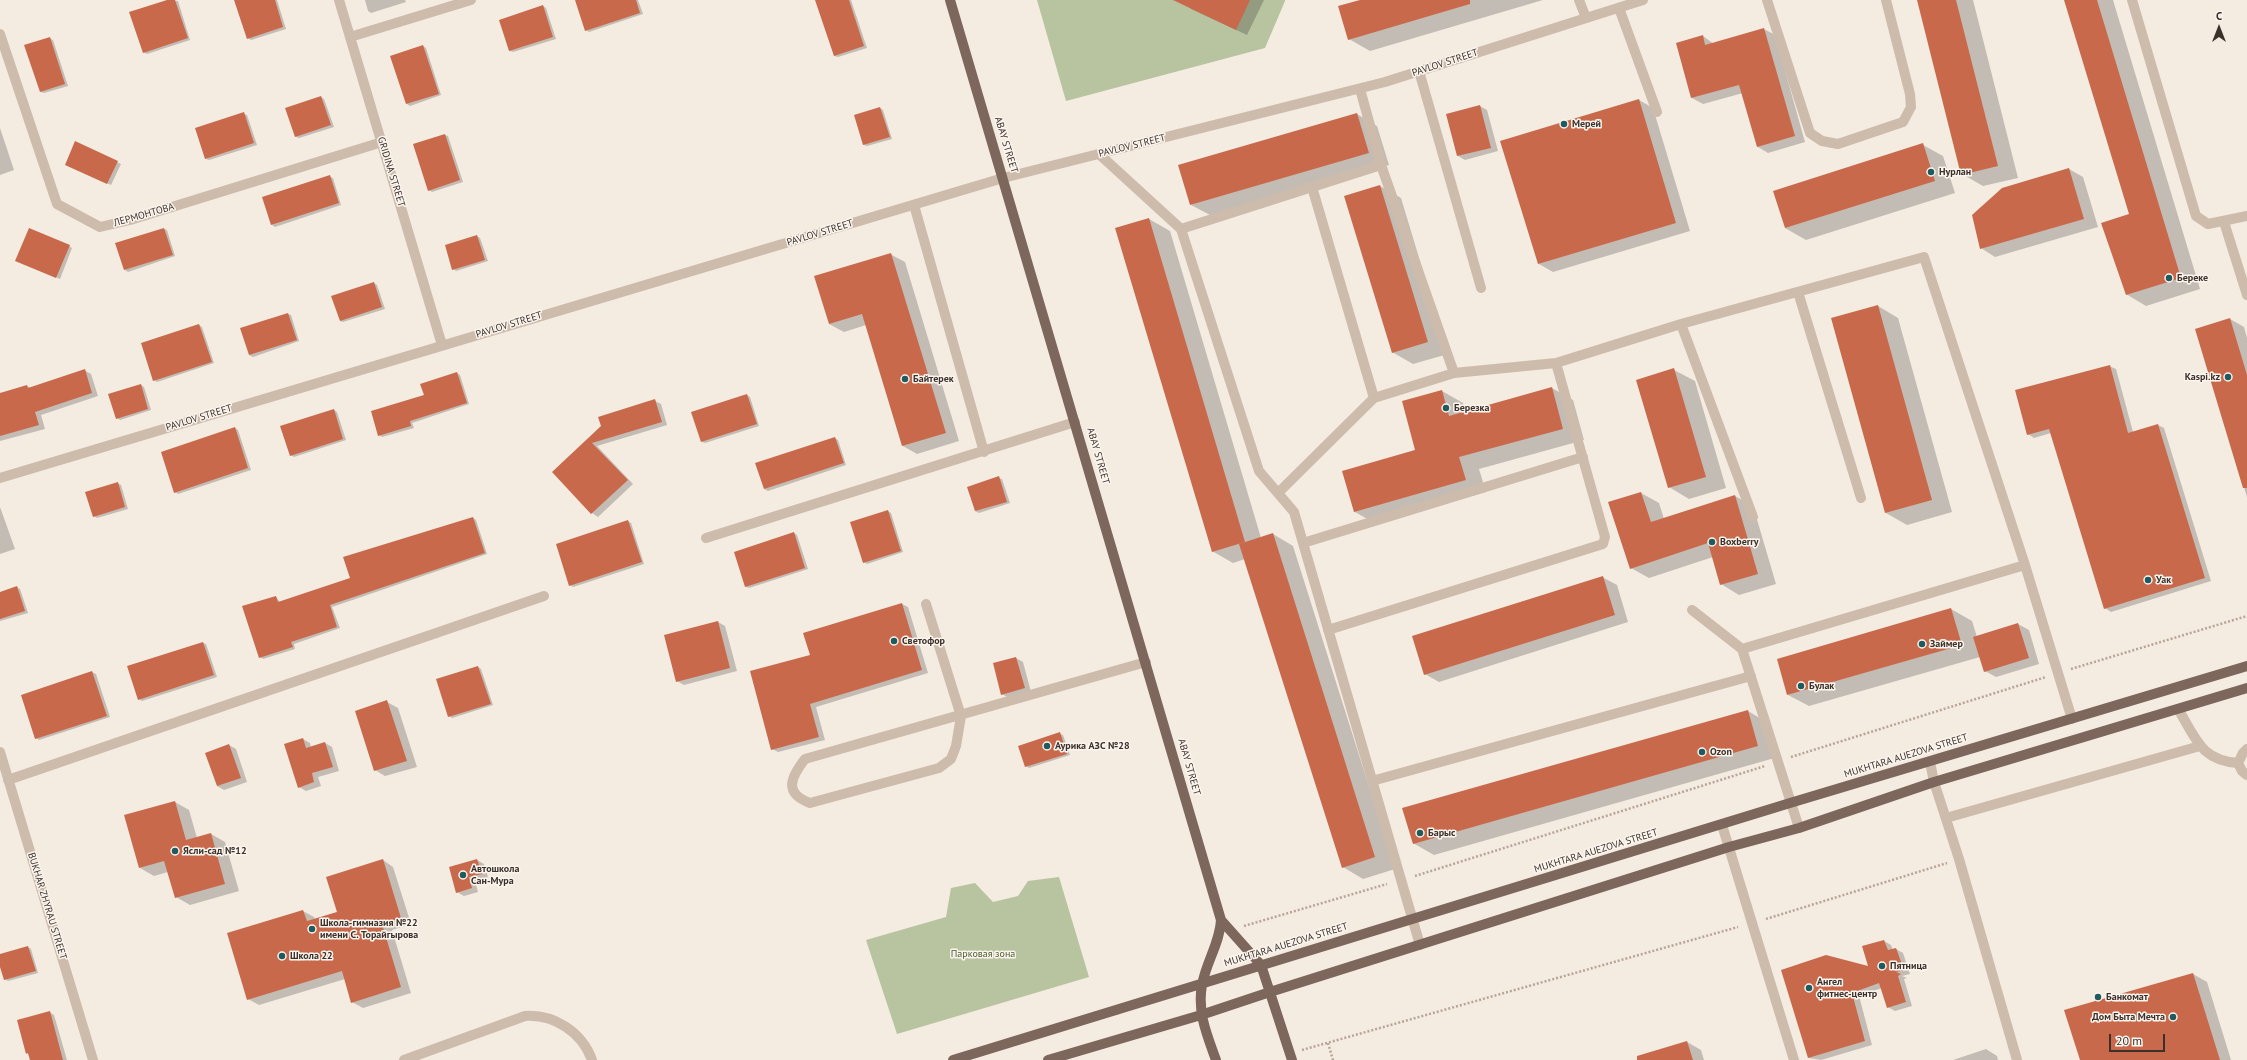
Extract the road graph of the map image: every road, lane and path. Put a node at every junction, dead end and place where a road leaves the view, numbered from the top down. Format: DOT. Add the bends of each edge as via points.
graph roads {
  1 [pos="339,0"];
  2 [pos="471,0"];
  3 [pos="950,0"];
  4 [pos="1579,0"];
  5 [pos="1644,0"];
  6 [pos="1767,0"];
  7 [pos="1886,0"];
  8 [pos="2132,0"];
  9 [pos="1619,8"];
  10 [pos="1586,18"];
  11 [pos="0,34"];
  12 [pos="350,37"];
  13 [pos="1419,71"];
  14 [pos="1360,89"];
  15 [pos="1657,112"];
  16 [pos="382,142"];
  17 [pos="1098,154"];
  18 [pos="1381,165"];
  19 [pos="1003,178"];
  20 [pos="1312,187"];
  21 [pos="914,205"];
  22 [pos="2247,216"];
  23 [pos="2224,222"];
  24 [pos="1181,229"];
  25 [pos="1481,288"];
  26 [pos="1798,292"];
  27 [pos="2247,295"];
  28 [pos="1681,324"];
  29 [pos="442,344"];
  30 [pos="1556,363"];
  31 [pos="1454,373"];
  32 [pos="1374,398"];
  33 [pos="1075,422"];
  34 [pos="984,452"];
  35 [pos="1583,457"];
  36 [pos="0,478"];
  37 [pos="1278,493"];
  38 [pos="1861,498"];
  39 [pos="1753,517"];
  40 [pos="706,538"];
  41 [pos="1303,542"];
  42 [pos="2025,564"];
  43 [pos="544,596"];
  44 [pos="926,604"];
  45 [pos="1692,610"];
  46 [pos="2247,616"];
  47 [pos="1328,630"];
  48 [pos="1742,649"];
  49 [pos="1146,662"];
  50 [pos="2247,666"];
  51 [pos="2058,673"];
  52 [pos="1751,676"];
  53 [pos="2247,688"];
  54 [pos="2178,708"];
  55 [pos="961,716"];
  56 [pos="2072,719"];
  57 [pos="2200,746"];
  58 [pos="2247,749"];
  59 [pos="0,752"];
  60 [pos="1777,762"];
  61 [pos="1930,762"];
  62 [pos="2238,763"];
  63 [pos="2247,775"];
  64 [pos="8,780"];
  65 [pos="1372,780"];
  66 [pos="1934,782"];
  67 [pos="1790,803"];
  68 [pos="1946,818"];
  69 [pos="1722,825"];
  70 [pos="1799,828"];
  71 [pos="1729,847"];
  72 [pos="1959,859"];
  73 [pos="1400,880"];
  74 [pos="1412,919"];
  75 [pos="1221,920"];
  76 [pos="1751,923"];
  77 [pos="1232,930"];
  78 [pos="1420,945"];
  79 [pos="1261,965"];
  80 [pos="1202,984"];
  81 [pos="1270,992"];
  82 [pos="1201,1015"];
  83 [pos="1328,1043"];
  84 [pos="1291,1057"];
  85 [pos="93,1060"];
  86 [pos="404,1060"];
  87 [pos="592,1060"];
  88 [pos="953,1060"];
  89 [pos="1048,1060"];
  90 [pos="1216,1060"];
  91 [pos="1333,1060"];
  92 [pos="1794,1060"];
  93 [pos="2017,1060"];
  1 -- 12 [label="street, GRIDINA STREET"];
  2 -- 12 [label="street"];
  3 -- 19 [label="main road, ABAY STREET"];
  4 -- 10 [label="street"];
  5 -- 9 [label="street, PAVLOV STREET"];
  6 -- 7 [label="street" via="1810,133 1822,141 1838,144 1903,122 1911,108 1910,94"];
  8 -- 23 [label="street" via="2196,216 2208,224"];
  9 -- 10 [label="street, PAVLOV STREET"];
  9 -- 15 [label="street"];
  10 -- 13 [label="street, PAVLOV STREET"];
  11 -- 16 [label="street, ЛЕРМОНТОВА" via="57,204 100,227"];
  12 -- 16 [label="street, GRIDINA STREET"];
  13 -- 14 [label="street, PAVLOV STREET"];
  13 -- 25 [label="street"];
  14 -- 17 [label="street, PAVLOV STREET"];
  14 -- 18 [label="street"];
  16 -- 29 [label="street, GRIDINA STREET"];
  17 -- 19 [label="street, PAVLOV STREET"];
  17 -- 24 [label="street"];
  18 -- 20 [label="street"];
  18 -- 31 [label="street"];
  19 -- 21 [label="street, PAVLOV STREET"];
  19 -- 33 [label="main road, ABAY STREET"];
  20 -- 24 [label="street"];
  20 -- 32 [label="street"];
  21 -- 29 [label="street, PAVLOV STREET"];
  21 -- 34 [label="street"];
  22 -- 23 [label="street"];
  23 -- 27 [label="street"];
  24 -- 37 [label="street" via="1259,470"];
  26 -- 28 [label="street"];
  26 -- 38 [label="street"];
  26 -- 42 [label="street" via="1924,257"];
  28 -- 30 [label="street"];
  28 -- 39 [label="street"];
  29 -- 36 [label="street, PAVLOV STREET"];
  30 -- 31 [label="street"];
  30 -- 35 [label="street"];
  31 -- 32 [label="street"];
  32 -- 37 [label="street"];
  33 -- 34 [label="street"];
  33 -- 49 [label="main road, ABAY STREET"];
  34 -- 40 [label="street"];
  35 -- 41 [label="street"];
  35 -- 47 [label="street" via="1605,537 1603,544"];
  37 -- 41 [label="street" via="1294,512"];
  41 -- 47 [label="street"];
  42 -- 48 [label="street"];
  42 -- 51 [label="street"];
  43 -- 64 [label="street"];
  44 -- 55 [label="street"];
  45 -- 48 [label="street"];
  46 -- 51 [label="path"];
  47 -- 65 [label="street"];
  48 -- 52 [label="street"];
  49 -- 55 [label="street"];
  49 -- 75 [label="main road, ABAY STREET"];
  50 -- 56 [label="main road, MUKHTARA AUEZOVA STREET"];
  51 -- 56 [label="street"];
  51 -- 60 [label="path"];
  52 -- 60 [label="street"];
  52 -- 65 [label="street"];
  53 -- 54 [label="main road"];
  54 -- 57 [label="street"];
  54 -- 66 [label="main road"];
  55 -- 55 [label="street" via="805,759 793,775 792,789 799,799 810,803 939,768 950,759 956,746"];
  56 -- 61 [label="main road, MUKHTARA AUEZOVA STREET"];
  57 -- 62 [label="street" via="2213,758"];
  57 -- 68 [label="street"];
  58 -- 62 [label="street" via="2242,753"];
  59 -- 64 [label="street, BUKHAR ZHYRAU STREET"];
  60 -- 67 [label="street"];
  60 -- 73 [label="path"];
  61 -- 66 [label="street"];
  61 -- 67 [label="main road, MUKHTARA AUEZOVA STREET"];
  62 -- 63 [label="street"];
  64 -- 85 [label="street, BUKHAR ZHYRAU STREET"];
  65 -- 73 [label="street"];
  66 -- 68 [label="street"];
  66 -- 70 [label="main road"];
  67 -- 69 [label="main road, MUKHTARA AUEZOVA STREET"];
  67 -- 70 [label="street"];
  68 -- 72 [label="street"];
  69 -- 71 [label="street"];
  69 -- 74 [label="main road, MUKHTARA AUEZOVA STREET"];
  70 -- 71 [label="main road"];
  71 -- 76 [label="street"];
  71 -- 78 [label="main road"];
  72 -- 76 [label="path"];
  72 -- 93 [label="street"];
  73 -- 74 [label="street"];
  73 -- 77 [label="path"];
  74 -- 78 [label="street"];
  74 -- 79 [label="main road, MUKHTARA AUEZOVA STREET"];
  75 -- 77 [label="main road"];
  75 -- 80 [label="main road, ABAY STREET" via="1220,933"];
  76 -- 83 [label="path"];
  76 -- 92 [label="street"];
  77 -- 79 [label="main road"];
  78 -- 81 [label="main road"];
  79 -- 80 [label="main road, MUKHTARA AUEZOVA STREET"];
  79 -- 81 [label="main road"];
  80 -- 82 [label="main road, ABAY STREET"];
  80 -- 88 [label="main road, MUKHTARA AUEZOVA STREET"];
  81 -- 82 [label="main road"];
  81 -- 84 [label="main road"];
  82 -- 89 [label="main road"];
  82 -- 90 [label="main road, ABAY STREET"];
  83 -- 84 [label="path"];
  83 -- 91 [label="path"];
  86 -- 87 [label="street" via="525,1016 539,1015 553,1020 579,1037 587,1047"];
}
